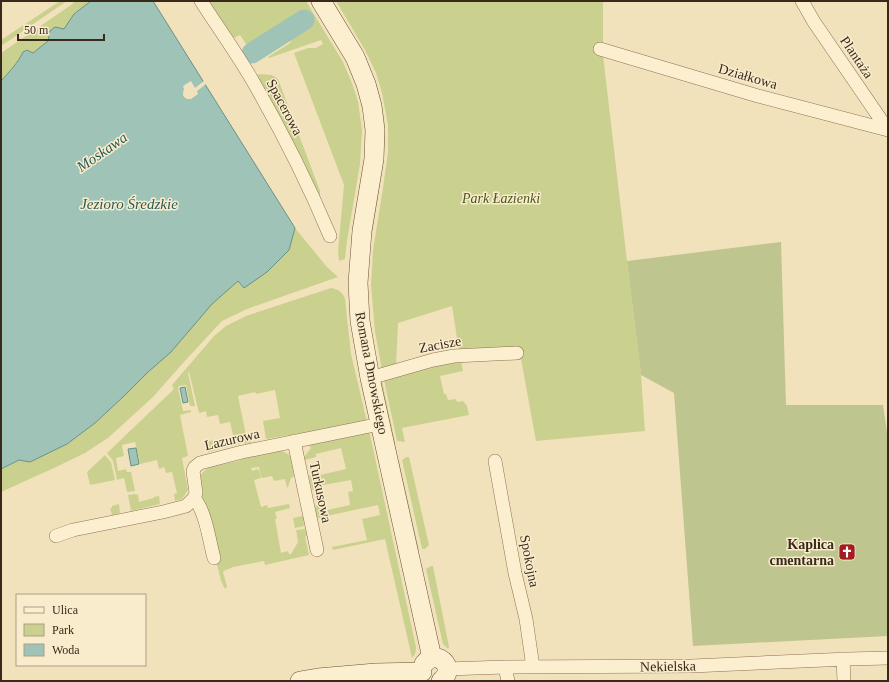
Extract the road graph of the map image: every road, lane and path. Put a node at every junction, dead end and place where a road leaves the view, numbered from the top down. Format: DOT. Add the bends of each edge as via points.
graph roads {
  1 [pos="201,1"];
  2 [pos="321,1"];
  3 [pos="802,1"];
  4 [pos="600,49"];
  5 [pos="888,130"];
  6 [pos="330,236"];
  7 [pos="517,352"];
  8 [pos="370,378"];
  9 [pos="380,424"];
  10 [pos="294,441"];
  11 [pos="495,461"];
  12 [pos="194,498"];
  13 [pos="56,536"];
  14 [pos="317,550"];
  15 [pos="214,558"];
  16 [pos="888,658"];
  17 [pos="843,659"];
  18 [pos="505,667"];
  19 [pos="533,667"];
  20 [pos="428,670"];
  21 [pos="444,675"];
  22 [pos="300,681"];
  23 [pos="508,681"];
  24 [pos="844,681"];
  1 -- 6 [label="street, Spacerowa" via="250,77 280,130"];
  2 -- 8 [label="street, Romana Dmowskiego" via="355,57 372,106 375,130 374,159 362,231 358,283 360,321"];
  3 -- 5 [label="street, Plantaża"];
  4 -- 5 [label="street, Działkowa" via="758,96"];
  7 -- 8 [label="street, Zacisze" via="454,356"];
  8 -- 9 [label="street, Romana Dmowskiego"];
  9 -- 10 [label="street, Lazurowa"];
  9 -- 20 [label="street, Romana Dmowskiego"];
  10 -- 12 [label="street, Lazurowa" via="200,463 193,471 196,493"];
  10 -- 14 [label="street, Turkusowa"];
  11 -- 19 [label="street, Spokojna"];
  12 -- 13 [label="street" via="181,508 73,530"];
  12 -- 15 [label="street" via="204,517"];
  16 -- 17 [label="street, Nekielska"];
  17 -- 19 [label="street, Nekielska" via="692,666"];
  17 -- 24 [label="street"];
  18 -- 19 [label="street, Nekielska"];
  18 -- 21 [label="street, Nekielska"];
  18 -- 23 [label="street"];
  20 -- 21 [label="street" via="436,658 444,661"];
  20 -- 22 [label="street"];
}
